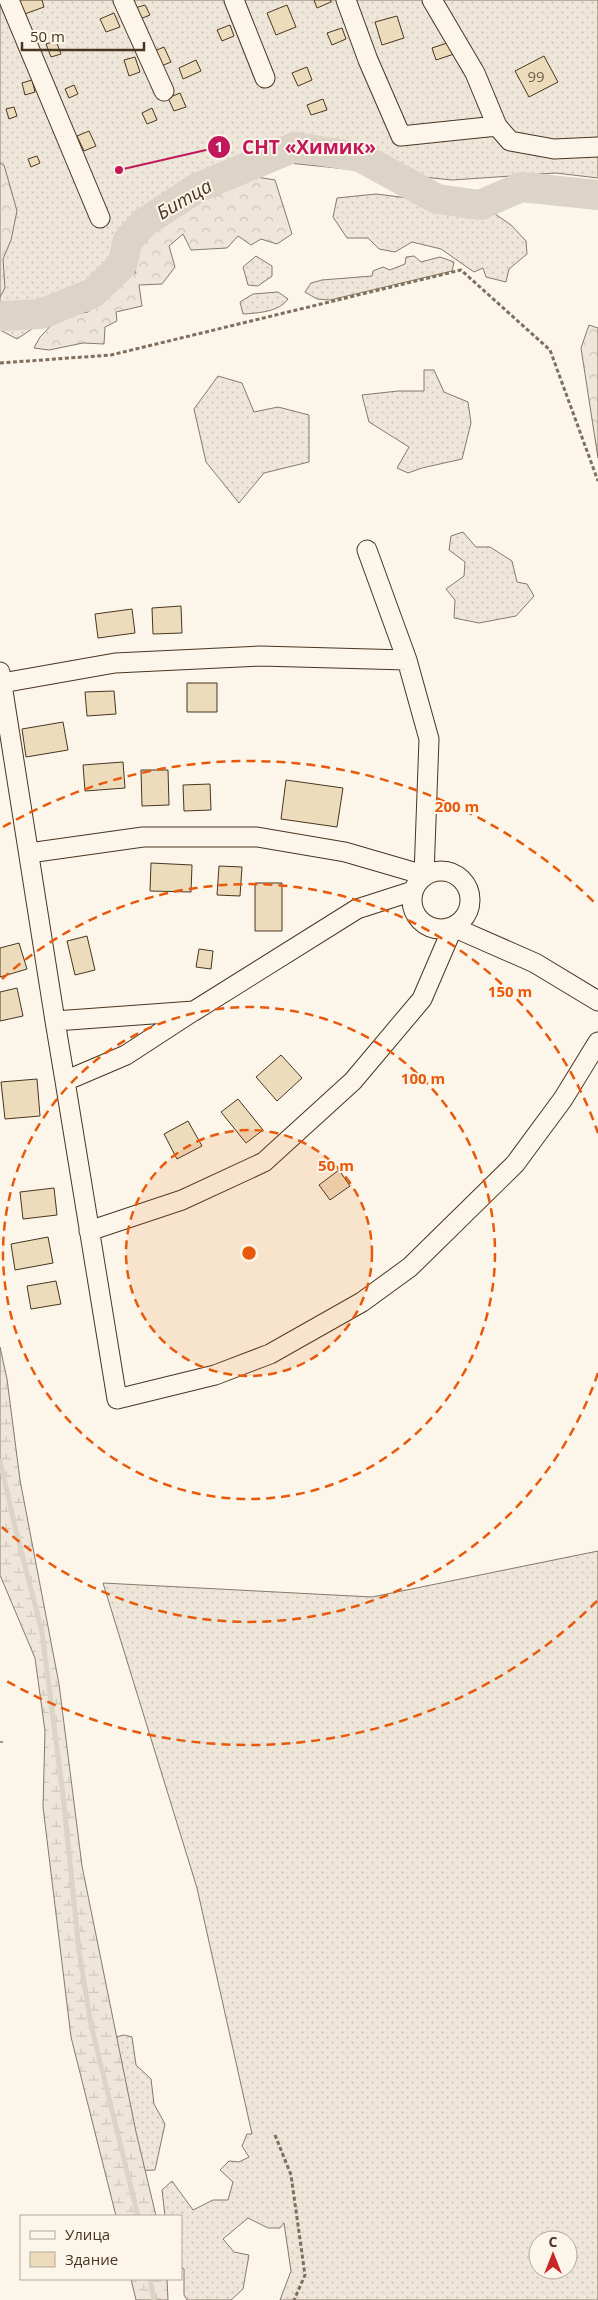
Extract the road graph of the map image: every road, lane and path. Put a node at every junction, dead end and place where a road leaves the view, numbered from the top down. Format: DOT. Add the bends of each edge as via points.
graph roads {
  1 [pos="9,0"];
  2 [pos="124,0"];
  3 [pos="234,0"];
  4 [pos="346,0"];
  5 [pos="432,0"];
  6 [pos="264,78"];
  7 [pos="164,91"];
  8 [pos="497,126"];
  9 [pos="598,147"];
  10 [pos="100,218"];
  11 [pos="0,362"];
  12 [pos="598,481"];
  13 [pos="367,550"];
  14 [pos="407,660"];
  15 [pos="1,677"];
  16 [pos="29,853"];
  17 [pos="419,883"];
  18 [pos="453,927"];
  19 [pos="598,1001"];
  20 [pos="194,1011"];
  21 [pos="55,1021"];
  22 [pos="598,1042"];
  23 [pos="64,1081"];
  24 [pos="89,1231"];
  25 [pos="275,2135"];
  26 [pos="294,2300"];
  1 -- 10 [label="lane"];
  2 -- 7 [label="lane"];
  3 -- 6 [label="lane"];
  4 -- 8 [label="lane" via="401,136"];
  5 -- 8 [label="lane" via="475,72"];
  8 -- 9 [label="lane" via="510,141 554,149"];
  11 -- 12 [label="path" via="111,355 461,270 550,350"];
  13 -- 14 [label="lane"];
  14 -- 15 [label="lane" via="260,656 115,663"];
  14 -- 17 [label="lane" via="429,739"];
  15 -- 16 [label="lane"];
  16 -- 17 [label="lane" via="143,837 257,837 344,852"];
  16 -- 21 [label="lane"];
  17 -- 18 [label="lane" via="412,900 418,918 434,928"];
  17 -- 18 [label="lane" via="433,871 443,870 461,878 468,886 471,905 467,914"];
  17 -- 20 [label="lane" via="358,909"];
  18 -- 19 [label="lane" via="535,963"];
  18 -- 24 [label="lane" via="422,999 353,1081 264,1162 182,1200"];
  20 -- 21 [label="lane"];
  20 -- 23 [label="lane" via="126,1055"];
  21 -- 23 [label="lane"];
  22 -- 24 [label="lane" via="563,1099 515,1164 410,1267 362,1302 270,1354 215,1375 117,1399"];
  23 -- 24 [label="lane"];
  25 -- 26 [label="path" via="291,2175 305,2275"];
}
